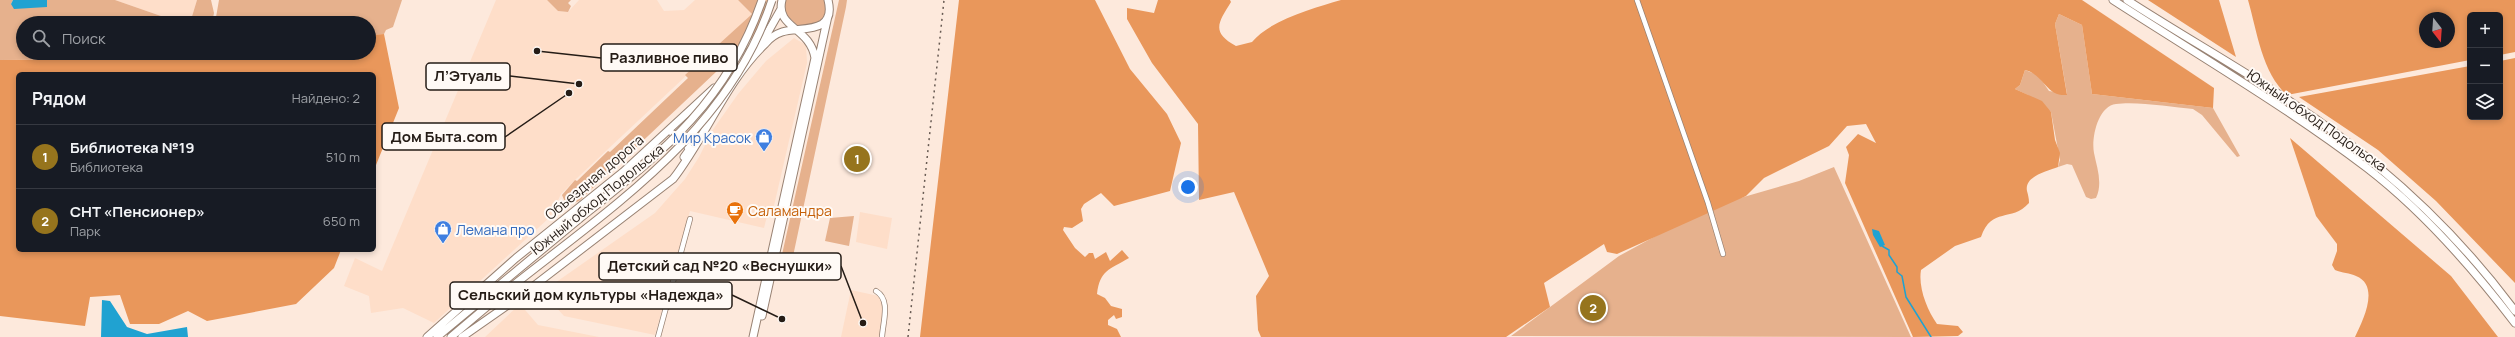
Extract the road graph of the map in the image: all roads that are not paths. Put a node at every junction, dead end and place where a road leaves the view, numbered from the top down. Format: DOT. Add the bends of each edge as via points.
graph roads {
  1 [pos="762,0"];
  2 [pos="772,0"];
  3 [pos="782,0"];
  4 [pos="828,0"];
  5 [pos="832,0"];
  6 [pos="1637,0"];
  7 [pos="2113,0"];
  8 [pos="2127,0"];
  9 [pos="781,9"];
  10 [pos="829,10"];
  11 [pos="799,30"];
  12 [pos="643,154"];
  13 [pos="640,207"];
  14 [pos="690,219"];
  15 [pos="1723,254"];
  16 [pos="876,291"];
  17 [pos="2515,311"];
  18 [pos="2515,323"];
  19 [pos="427,337"];
  20 [pos="436,337"];
  21 [pos="451,337"];
  22 [pos="462,337"];
  23 [pos="658,337"];
  24 [pos="753,337"];
  25 [pos="757,337"];
  26 [pos="882,337"];
  1 -- 20 [label="main road, Южный обход Подольска, bridge" via="728,71 700,110 671,142 642,170 483,296"];
  2 -- 21 [label="main road, Южный обход Подольска, bridge" via="768,15 736,77 687,141 648,177"];
  3 -- 9 [label="main road, Объездная дорога"];
  4 -- 10 [label="main road"];
  5 -- 10 [label="main road"];
  6 -- 15 [label="street" via="1708,203"];
  7 -- 18 [label="main road, Южный обход Подольска" via="2281,108 2368,169 2427,222 2482,281"];
  8 -- 17 [label="main road, Южный обход Подольска" via="2286,99 2375,164 2429,212 2490,278"];
  9 -- 11 [label="main road" via="785,20"];
  9 -- 12 [label="main road, Объездная дорога" via="774,25 754,47 700,103"];
  10 -- 11 [label="main road" via="820,25 810,30"];
  10 -- 25 [label="main road"];
  11 -- 13 [label="main road" via="775,35 753,56 673,179"];
  11 -- 24 [label="main road" via="811,44 815,58"];
  12 -- 13 [label="main road" via="670,134 685,139 689,150 671,175"];
  12 -- 19 [label="main road, Объездная дорога" via="516,258"];
  13 -- 22 [label="main road"];
  14 -- 23 [label="street"];
  16 -- 26 [label="street" via="883,295 885,301"];
}
